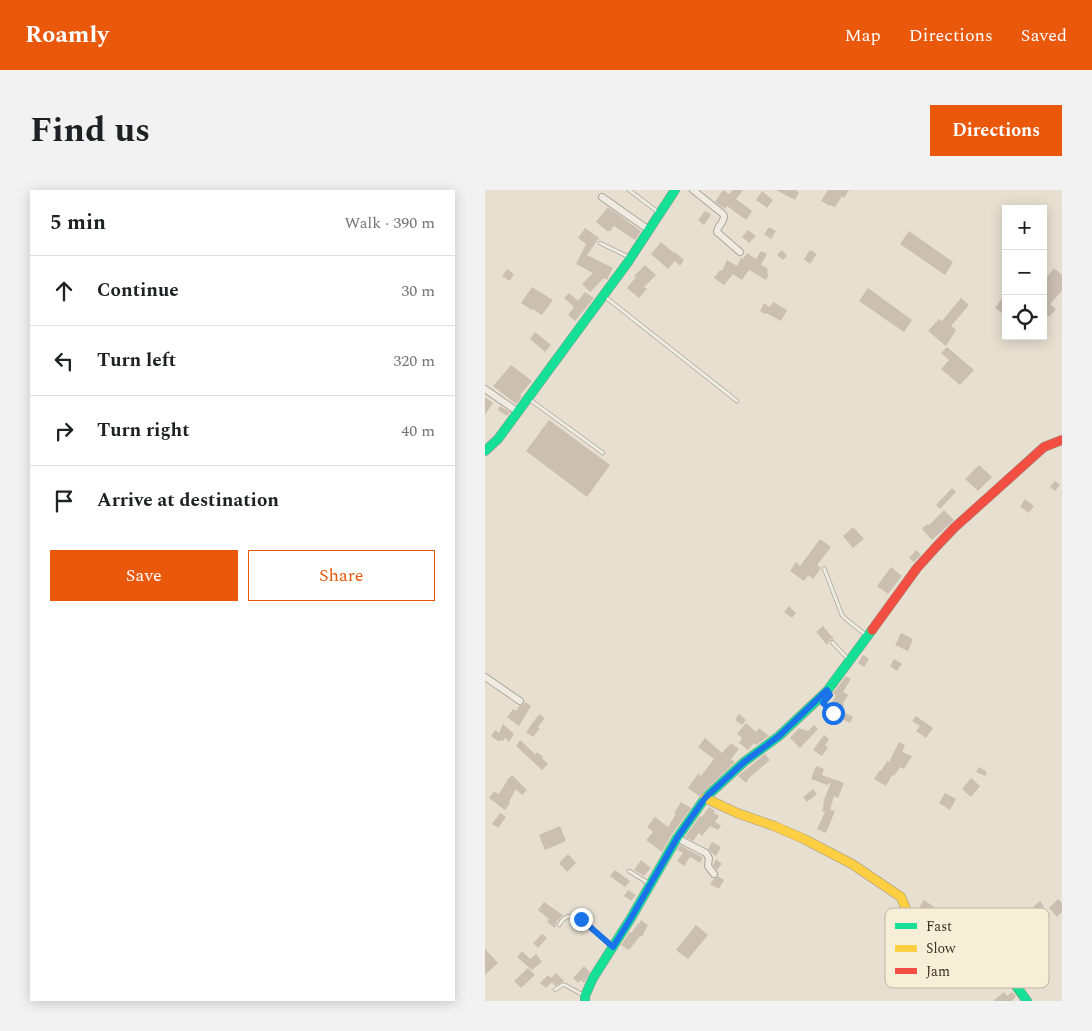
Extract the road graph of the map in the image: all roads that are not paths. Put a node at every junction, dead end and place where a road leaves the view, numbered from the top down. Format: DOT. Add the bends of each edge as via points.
graph roads {
  1 [pos="629,190"];
  2 [pos="675,190"];
  3 [pos="693,190"];
  4 [pos="602,197"];
  5 [pos="659,213"];
  6 [pos="649,230"];
  7 [pos="600,243"];
  8 [pos="739,252"];
  9 [pos="631,258"];
  10 [pos="603,296"];
  11 [pos="485,389"];
  12 [pos="528,398"];
  13 [pos="737,401"];
  14 [pos="518,412"];
  15 [pos="1062,440"];
  16 [pos="485,451"];
  17 [pos="603,453"];
  18 [pos="824,568"];
  19 [pos="867,636"];
  20 [pos="832,642"];
  21 [pos="849,661"];
  22 [pos="485,677"];
  23 [pos="827,690"];
  24 [pos="520,701"];
  25 [pos="833,713"];
  26 [pos="705,798"];
  27 [pos="677,838"];
  28 [pos="629,871"];
  29 [pos="714,874"];
  30 [pos="650,884"];
  31 [pos="905,908"];
  32 [pos="559,924"];
  33 [pos="613,947"];
  34 [pos="1018,988"];
  35 [pos="555,990"];
  36 [pos="585,998"];
  37 [pos="1027,1001"];
  1 -- 5 [label="lane"];
  2 -- 5 [label="street"];
  3 -- 8 [label="street" via="725,216 717,232"];
  4 -- 6 [label="street"];
  5 -- 6 [label="street"];
  6 -- 9 [label="street"];
  7 -- 9 [label="lane"];
  9 -- 10 [label="street"];
  10 -- 12 [label="street"];
  10 -- 13 [label="lane"];
  11 -- 14 [label="street"];
  12 -- 14 [label="street"];
  12 -- 17 [label="lane"];
  14 -- 16 [label="street"];
  15 -- 19 [label="street" via="1044,447 954,528 917,568"];
  18 -- 19 [label="lane" via="842,615"];
  19 -- 21 [label="street"];
  20 -- 21 [label="lane"];
  21 -- 23 [label="street"];
  22 -- 24 [label="street"];
  23 -- 25 [label="lane" via="830,695 823,703"];
  23 -- 26 [label="street" via="779,736 744,762"];
  26 -- 27 [label="street"];
  26 -- 31 [label="street" via="804,839 852,864 901,897"];
  27 -- 29 [label="street" via="706,854 709,869"];
  27 -- 30 [label="street"];
  28 -- 30 [label="lane"];
  30 -- 33 [label="street"];
  32 -- 33 [label="lane" via="573,916 581,919"];
  33 -- 36 [label="street" via="593,978"];
  34 -- 37 [label="street"];
  35 -- 36 [label="lane" via="565,985"];
}
